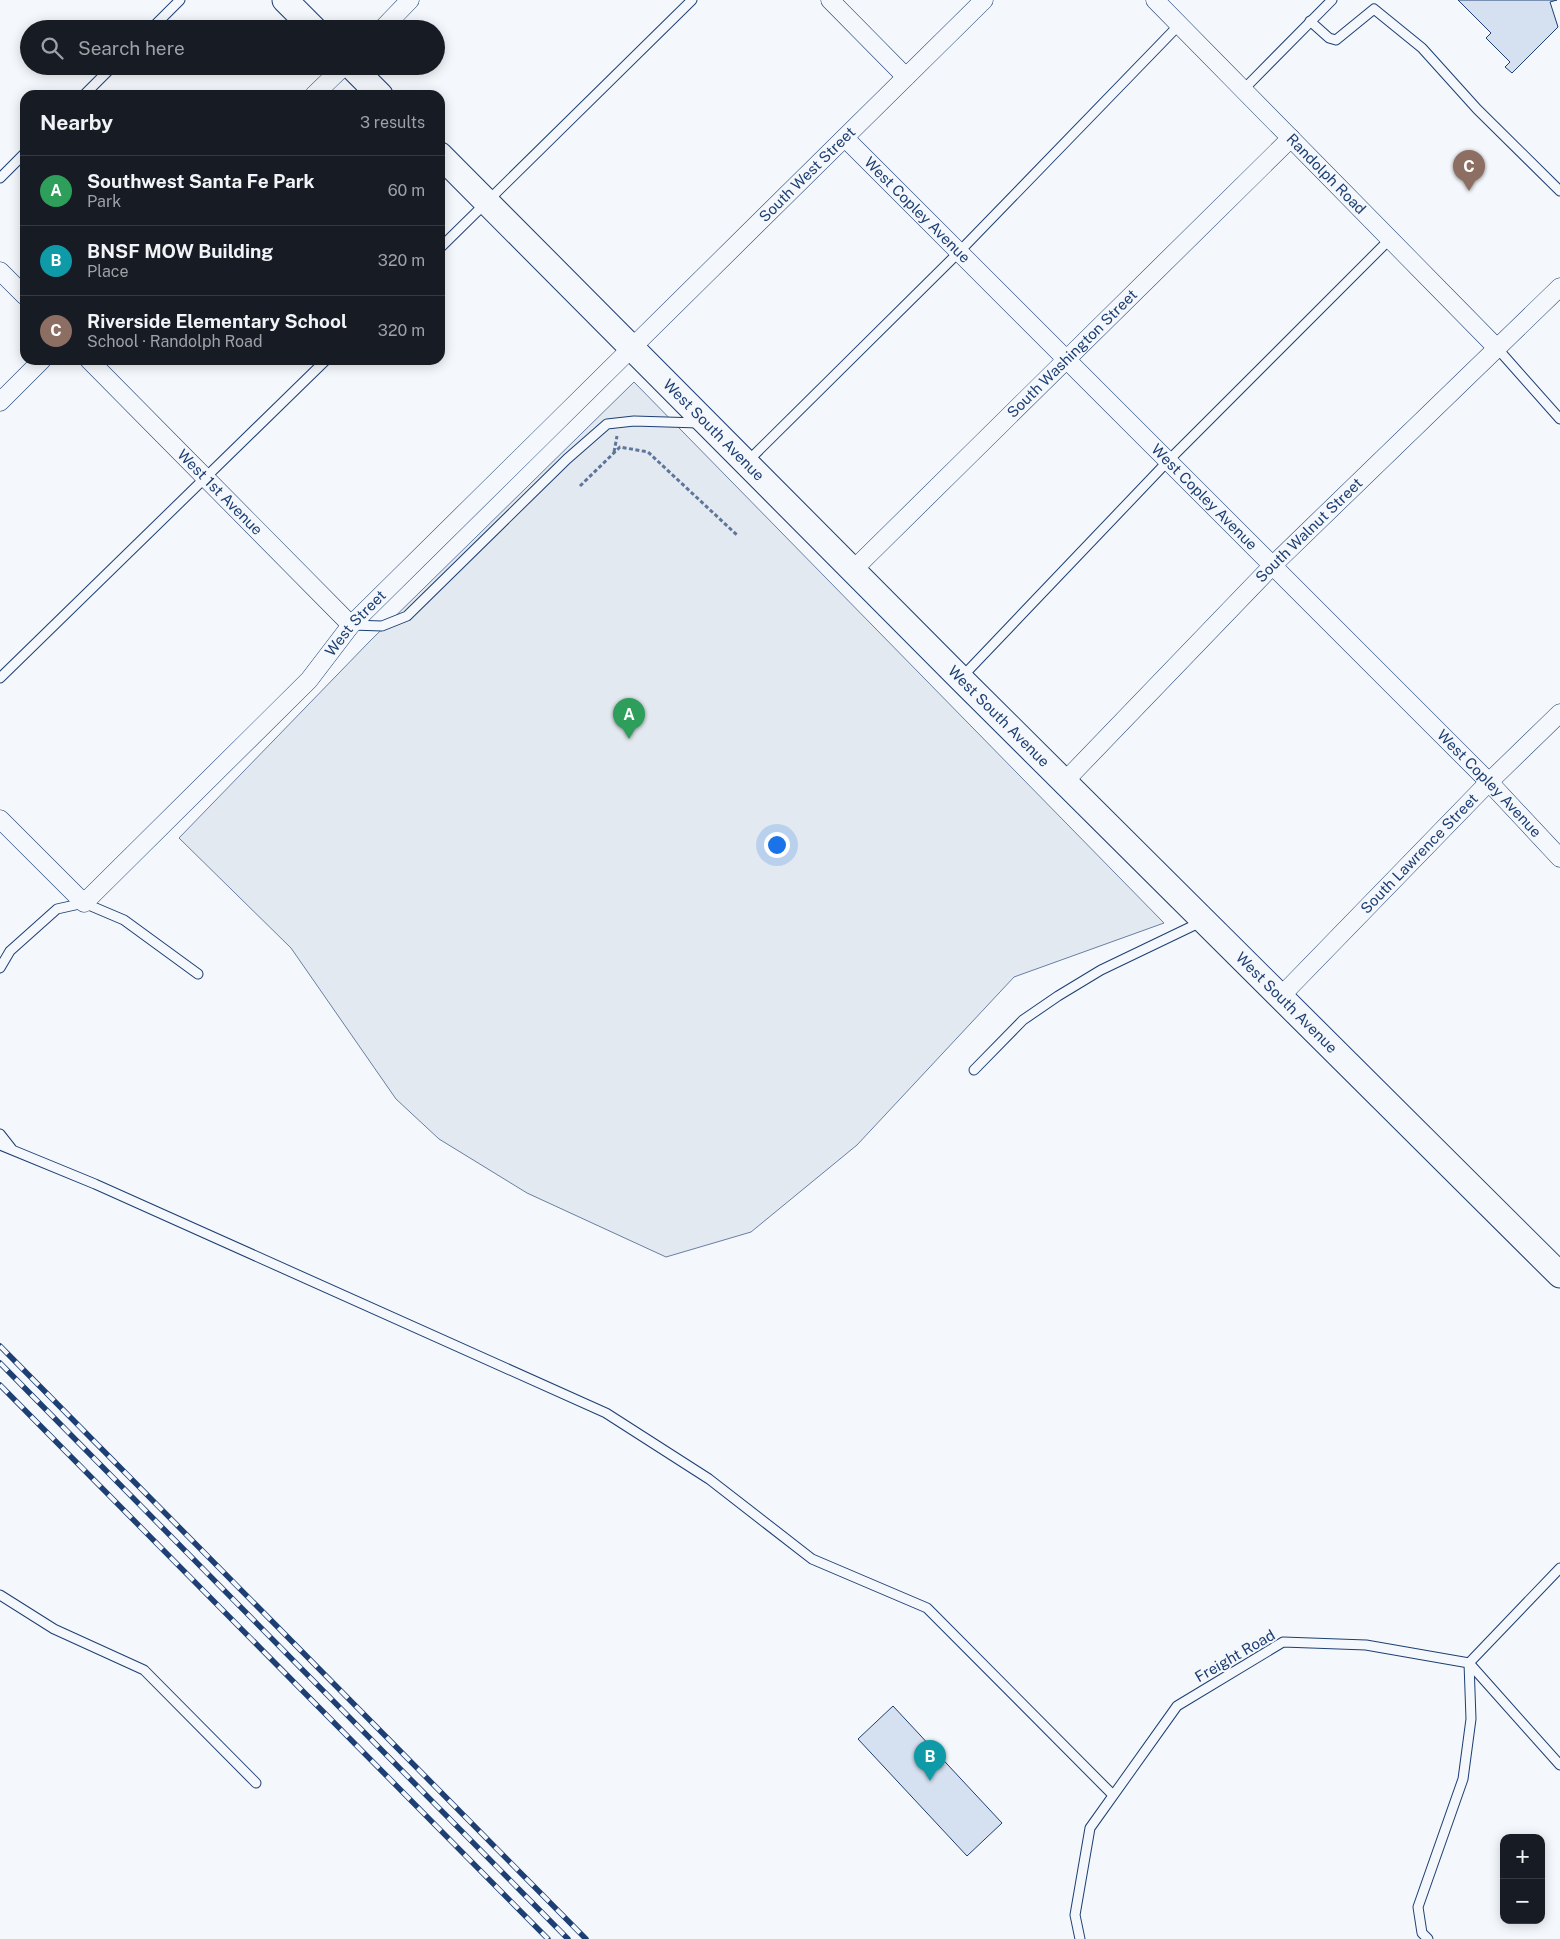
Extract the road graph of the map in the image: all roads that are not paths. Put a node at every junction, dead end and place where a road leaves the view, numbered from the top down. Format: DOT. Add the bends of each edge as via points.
graph roads {
  1 [pos="180,0"];
  2 [pos="285,0"];
  3 [pos="410,0"];
  4 [pos="692,0"];
  5 [pos="830,0"];
  6 [pos="984,0"];
  7 [pos="1155,0"];
  8 [pos="1332,0"];
  9 [pos="160,20"];
  10 [pos="305,20"];
  11 [pos="391,20"];
  12 [pos="1310,21"];
  13 [pos="1179,25"];
  14 [pos="104,75"];
  15 [pos="335,75"];
  16 [pos="361,75"];
  17 [pos="906,77"];
  18 [pos="89,90"];
  19 [pos="319,90"];
  20 [pos="375,90"];
  21 [pos="1243,90"];
  22 [pos="845,138"];
  23 [pos="1291,138"];
  24 [pos="20,158"];
  25 [pos="445,160"];
  26 [pos="0,178"];
  27 [pos="1559,187"];
  28 [pos="487,202"];
  29 [pos="1390,239"];
  30 [pos="445,243"];
  31 [pos="958,253"];
  32 [pos="0,271"];
  33 [pos="1560,287"];
  34 [pos="20,291"];
  35 [pos="632,348"];
  36 [pos="1497,348"];
  37 [pos="1066,360"];
  38 [pos="37,365"];
  39 [pos="94,365"];
  40 [pos="321,365"];
  41 [pos="0,402"];
  42 [pos="1560,419"];
  43 [pos="706,424"];
  44 [pos="1168,461"];
  45 [pos="746,463"];
  46 [pos="206,478"];
  47 [pos="1272,566"];
  48 [pos="853,570"];
  49 [pos="351,625"];
  50 [pos="0,678"];
  51 [pos="961,678"];
  52 [pos="1560,713"];
  53 [pos="1065,782"];
  54 [pos="1489,782"];
  55 [pos="0,819"];
  56 [pos="1560,858"];
  57 [pos="84,902"];
  58 [pos="1204,921"];
  59 [pos="10,951"];
  60 [pos="0,952"];
  61 [pos="0,968"];
  62 [pos="198,974"];
  63 [pos="1280,997"];
  64 [pos="974,1070"];
  65 [pos="0,1134"];
  66 [pos="0,1145"];
  67 [pos="11,1148"];
  68 [pos="1560,1275"];
  69 [pos="1560,1568"];
  70 [pos="0,1595"];
  71 [pos="1469,1663"];
  72 [pos="1560,1765"];
  73 [pos="256,1783"];
  74 [pos="1113,1795"];
  75 [pos="1080,1939"];
  76 [pos="1428,1939"];
  1 -- 9 [label="lane"];
  2 -- 10 [label="main road"];
  3 -- 11 [label="street"];
  4 -- 28 [label="lane"];
  5 -- 17 [label="street"];
  6 -- 17 [label="street, South West Street"];
  7 -- 13 [label="street, Randolph Road"];
  8 -- 12 [label="lane"];
  12 -- 21 [label="lane"];
  12 -- 27 [label="lane" via="1329,38 1336,40 1374,10 1422,48 1477,109"];
  13 -- 21 [label="street, Randolph Road"];
  13 -- 31 [label="lane"];
  14 -- 18 [label="lane"];
  15 -- 19 [label="street"];
  16 -- 20 [label="main road"];
  17 -- 22 [label="street, South West Street"];
  21 -- 23 [label="street, Randolph Road"];
  22 -- 31 [label="street, West Copley Avenue"];
  22 -- 35 [label="street, South West Street"];
  23 -- 29 [label="street, Randolph Road"];
  23 -- 37 [label="street, South Washington Street"];
  24 -- 26 [label="lane"];
  25 -- 28 [label="main road, West South Avenue"];
  28 -- 30 [label="lane"];
  28 -- 35 [label="main road, West South Avenue"];
  29 -- 36 [label="street, Randolph Road"];
  29 -- 44 [label="lane"];
  31 -- 37 [label="street, West Copley Avenue"];
  31 -- 45 [label="lane"];
  32 -- 34 [label="street"];
  33 -- 36 [label="street, South Walnut Street"];
  35 -- 43 [label="main road, West South Avenue"];
  35 -- 49 [label="street, West Street"];
  36 -- 42 [label="lane"];
  36 -- 47 [label="street, South Walnut Street"];
  37 -- 44 [label="street, West Copley Avenue"];
  37 -- 48 [label="street, South Washington Street"];
  38 -- 41 [label="street"];
  39 -- 46 [label="street, West 1st Avenue"];
  40 -- 46 [label="lane"];
  43 -- 45 [label="main road, West South Avenue"];
  43 -- 49 [label="lane" via="634,421 608,424 566,459 407,616 382,626"];
  44 -- 47 [label="street, West Copley Avenue"];
  44 -- 51 [label="lane"];
  45 -- 48 [label="main road, West South Avenue"];
  46 -- 49 [label="street, West 1st Avenue"];
  46 -- 50 [label="lane"];
  47 -- 53 [label="street, South Walnut Street"];
  47 -- 54 [label="street, West Copley Avenue"];
  48 -- 51 [label="main road, West South Avenue"];
  49 -- 57 [label="street, West Street" via="309,680"];
  51 -- 53 [label="main road, West South Avenue"];
  52 -- 54 [label="street, South Lawrence Street"];
  53 -- 58 [label="main road, West South Avenue"];
  54 -- 56 [label="street, West Copley Avenue"];
  54 -- 63 [label="street, South Lawrence Street"];
  55 -- 57 [label="street"];
  57 -- 59 [label="lane" via="57,909"];
  57 -- 62 [label="lane" via="124,920"];
  58 -- 63 [label="main road, West South Avenue"];
  58 -- 64 [label="lane" via="1101,970 1058,996 1023,1020"];
  59 -- 60 [label="lane"];
  59 -- 61 [label="lane"];
  63 -- 68 [label="main road, West South Avenue"];
  65 -- 67 [label="lane"];
  66 -- 67 [label="lane"];
  67 -- 74 [label="lane" via="606,1413 709,1479 812,1559 927,1608"];
  69 -- 71 [label="lane"];
  70 -- 73 [label="lane" via="54,1629 144,1670"];
  71 -- 72 [label="lane"];
  71 -- 74 [label="lane, Freight Road" via="1366,1645 1283,1642 1177,1706"];
  71 -- 76 [label="lane" via="1471,1719 1463,1779 1418,1907 1422,1933"];
  74 -- 75 [label="lane, Freight Road" via="1090,1828 1075,1915"];
}
